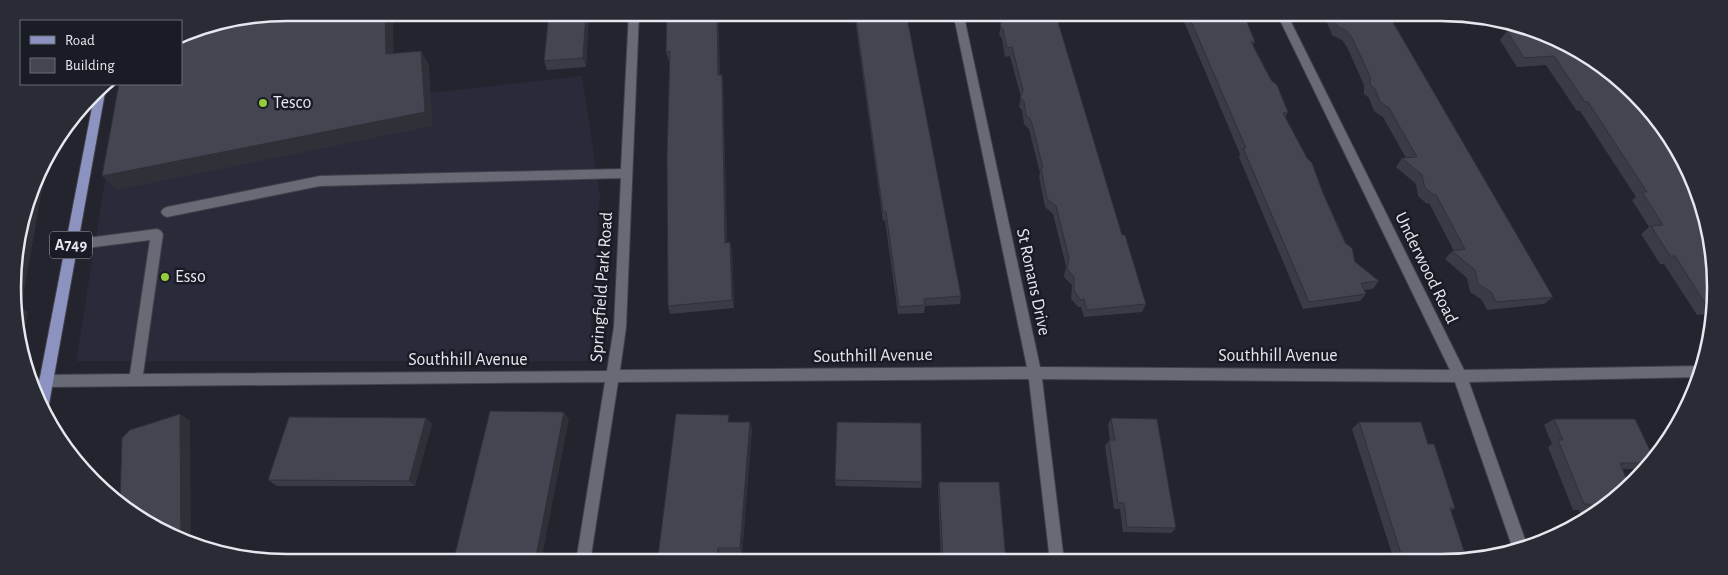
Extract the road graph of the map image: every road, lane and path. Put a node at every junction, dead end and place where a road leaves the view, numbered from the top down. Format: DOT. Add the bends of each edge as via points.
graph roads {
  1 [pos="634,21"];
  2 [pos="960,21"];
  3 [pos="1285,21"];
  4 [pos="100,98"];
  5 [pos="627,173"];
  6 [pos="167,212"];
  7 [pos="71,245"];
  8 [pos="1694,371"];
  9 [pos="1035,373"];
  10 [pos="1460,376"];
  11 [pos="613,378"];
  12 [pos="136,380"];
  13 [pos="45,381"];
  14 [pos="44,392"];
  15 [pos="1518,542"];
  16 [pos="584,554"];
  17 [pos="1056,554"];
  1 -- 5 [label="street, Springfield Park Road"];
  2 -- 9 [label="street, St Ronans Drive"];
  3 -- 10 [label="street, Underwood Road"];
  4 -- 7 [label="main road, A749"];
  5 -- 6 [label="street" via="320,180"];
  5 -- 11 [label="street, Springfield Park Road" via="620,327"];
  7 -- 12 [label="street" via="156,234"];
  7 -- 13 [label="main road, A749"];
  8 -- 10 [label="street, Southhill Avenue"];
  9 -- 10 [label="street, Southhill Avenue"];
  9 -- 11 [label="street, Southhill Avenue"];
  9 -- 17 [label="street, St Ronans Drive"];
  10 -- 15 [label="street, Underwood Road"];
  11 -- 12 [label="street, Southhill Avenue"];
  11 -- 16 [label="street, Springfield Park Road"];
  12 -- 13 [label="street, Southhill Avenue"];
  13 -- 14 [label="main road, A749"];
}
